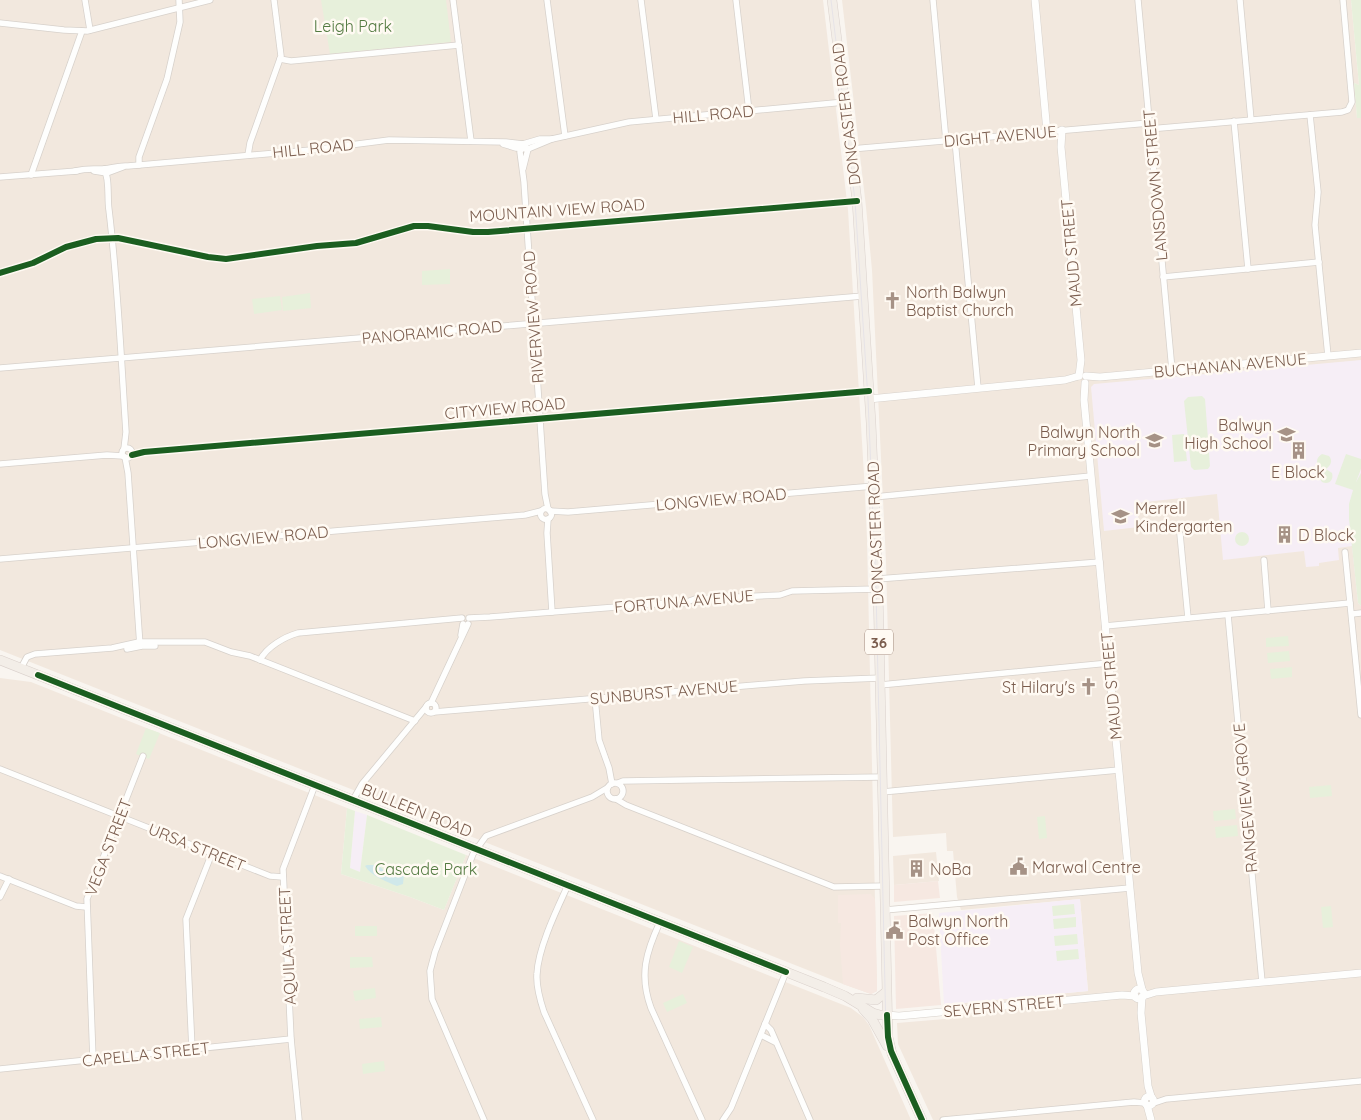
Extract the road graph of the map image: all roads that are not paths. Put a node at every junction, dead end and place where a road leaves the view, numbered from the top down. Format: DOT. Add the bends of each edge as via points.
graph roads {
  1 [pos="85,0"];
  2 [pos="179,0"];
  3 [pos="210,0"];
  4 [pos="274,0"];
  5 [pos="453,0"];
  6 [pos="547,0"];
  7 [pos="641,0"];
  8 [pos="736,0"];
  9 [pos="832,0"];
  10 [pos="933,0"];
  11 [pos="1035,0"];
  12 [pos="1138,0"];
  13 [pos="1240,0"];
  14 [pos="1343,0"];
  15 [pos="180,8"];
  16 [pos="0,23"];
  17 [pos="90,30"];
  18 [pos="82,31"];
  19 [pos="459,45"];
  20 [pos="280,59"];
  21 [pos="845,102"];
  22 [pos="750,110"];
  23 [pos="1310,115"];
  24 [pos="656,119"];
  25 [pos="1251,120"];
  26 [pos="1234,122"];
  27 [pos="1149,126"];
  28 [pos="1059,131"];
  29 [pos="1047,132"];
  30 [pos="564,136"];
  31 [pos="946,140"];
  32 [pos="955,140"];
  33 [pos="471,141"];
  34 [pos="524,147"];
  35 [pos="851,149"];
  36 [pos="248,155"];
  37 [pos="139,165"];
  38 [pos="104,172"];
  39 [pos="31,175"];
  40 [pos="0,178"];
  41 [pos="857,201"];
  42 [pos="527,228"];
  43 [pos="112,238"];
  44 [pos="1319,262"];
  45 [pos="1248,269"];
  46 [pos="0,272"];
  47 [pos="1163,277"];
  48 [pos="864,296"];
  49 [pos="533,324"];
  50 [pos="1361,353"];
  51 [pos="1328,356"];
  52 [pos="121,358"];
  53 [pos="0,368"];
  54 [pos="1172,370"];
  55 [pos="1082,379"];
  56 [pos="978,388"];
  57 [pos="869,395"];
  58 [pos="540,418"];
  59 [pos="127,453"];
  60 [pos="0,464"];
  61 [pos="1092,476"];
  62 [pos="874,486"];
  63 [pos="874,497"];
  64 [pos="546,514"];
  65 [pos="1180,534"];
  66 [pos="133,548"];
  67 [pos="1345,552"];
  68 [pos="0,559"];
  69 [pos="1264,560"];
  70 [pos="1100,562"];
  71 [pos="877,579"];
  72 [pos="878,589"];
  73 [pos="1350,603"];
  74 [pos="1268,611"];
  75 [pos="552,612"];
  76 [pos="1361,613"];
  77 [pos="1352,614"];
  78 [pos="1228,615"];
  79 [pos="1188,618"];
  80 [pos="466,621"];
  81 [pos="1105,626"];
  82 [pos="140,644"];
  83 [pos="0,660"];
  84 [pos="260,660"];
  85 [pos="1109,663"];
  86 [pos="21,668"];
  87 [pos="880,681"];
  88 [pos="595,698"];
  89 [pos="432,707"];
  90 [pos="1361,715"];
  91 [pos="415,721"];
  92 [pos="143,756"];
  93 [pos="0,769"];
  94 [pos="1119,770"];
  95 [pos="882,777"];
  96 [pos="315,785"];
  97 [pos="615,785"];
  98 [pos="882,792"];
  99 [pos="592,797"];
  100 [pos="616,797"];
  101 [pos="354,800"];
  102 [pos="119,816"];
  103 [pos="478,849"];
  104 [pos="212,853"];
  105 [pos="283,877"];
  106 [pos="5,878"];
  107 [pos="568,885"];
  108 [pos="884,886"];
  109 [pos="1130,888"];
  110 [pos="0,895"];
  111 [pos="86,907"];
  112 [pos="885,910"];
  113 [pos="660,922"];
  114 [pos="786,972"];
  115 [pos="1361,973"];
  116 [pos="1262,982"];
  117 [pos="886,992"];
  118 [pos="1139,994"];
  119 [pos="853,998"];
  120 [pos="887,1015"];
  121 [pos="765,1024"];
  122 [pos="760,1035"];
  123 [pos="291,1039"];
  124 [pos="775,1042"];
  125 [pos="192,1049"];
  126 [pos="894,1057"];
  127 [pos="94,1059"];
  128 [pos="0,1069"];
  129 [pos="1361,1081"];
  130 [pos="1149,1101"];
  131 [pos="299,1118"];
  132 [pos="484,1120"];
  133 [pos="593,1120"];
  134 [pos="702,1120"];
  135 [pos="723,1120"];
  136 [pos="810,1120"];
  137 [pos="922,1120"];
  138 [pos="943,1120"];
  139 [pos="1151,1120"];
  1 -- 17 [label="street"];
  2 -- 15 [label="street"];
  3 -- 15 [label="street"];
  4 -- 20 [label="street"];
  5 -- 19 [label="street"];
  6 -- 30 [label="street"];
  7 -- 24 [label="street"];
  8 -- 22 [label="street"];
  9 -- 21 [label="main road, DONCASTER ROAD / 36"];
  10 -- 31 [label="street"];
  11 -- 29 [label="street"];
  12 -- 27 [label="street, LANSDOWN STREET"];
  13 -- 25 [label="street"];
  14 -- 23 [label="street, DIGHT AVENUE" via="1352,102 1349,109 1342,112"];
  15 -- 17 [label="street"];
  15 -- 37 [label="street" via="180,22 166,79"];
  16 -- 18 [label="street"];
  17 -- 18 [label="street"];
  18 -- 39 [label="street"];
  19 -- 20 [label="street" via="291,61"];
  19 -- 33 [label="street"];
  20 -- 36 [label="street"];
  21 -- 22 [label="street, HILL ROAD"];
  21 -- 35 [label="main road, DONCASTER ROAD / 36"];
  22 -- 24 [label="street, HILL ROAD"];
  23 -- 25 [label="street, DIGHT AVENUE"];
  23 -- 44 [label="street" via="1318,192 1315,216"];
  24 -- 30 [label="street, HILL ROAD"];
  25 -- 26 [label="street, DIGHT AVENUE"];
  26 -- 27 [label="street, DIGHT AVENUE"];
  26 -- 45 [label="street"];
  27 -- 28 [label="street, DIGHT AVENUE"];
  27 -- 47 [label="street, LANSDOWN STREET"];
  28 -- 29 [label="street, DIGHT AVENUE"];
  28 -- 55 [label="street, MAUD STREET"];
  29 -- 32 [label="street, DIGHT AVENUE"];
  30 -- 34 [label="street, HILL ROAD" via="540,140"];
  31 -- 32 [label="street, DIGHT AVENUE"];
  31 -- 35 [label="street, DIGHT AVENUE"];
  32 -- 56 [label="street"];
  33 -- 34 [label="street, HILL ROAD" via="506,142"];
  33 -- 36 [label="street, HILL ROAD" via="389,140"];
  34 -- 42 [label="street, RIVERVIEW ROAD"];
  35 -- 41 [label="main road, DONCASTER ROAD / 36"];
  36 -- 37 [label="street, HILL ROAD"];
  37 -- 38 [label="street, HILL ROAD" via="115,166"];
  38 -- 39 [label="street, HILL ROAD" via="91,167"];
  38 -- 43 [label="street"];
  39 -- 40 [label="street, HILL ROAD"];
  41 -- 42 [label="street, MOUNTAIN VIEW ROAD"];
  41 -- 48 [label="main road, DONCASTER ROAD / 36"];
  42 -- 43 [label="street, MOUNTAIN VIEW ROAD" via="473,232 420,226 356,243 222,259"];
  42 -- 49 [label="street, RIVERVIEW ROAD"];
  43 -- 46 [label="street, MOUNTAIN VIEW ROAD" via="81,242 33,263"];
  43 -- 52 [label="street"];
  44 -- 45 [label="street"];
  44 -- 51 [label="street"];
  45 -- 47 [label="street"];
  47 -- 54 [label="street, LANSDOWN STREET"];
  48 -- 49 [label="street, PANORAMIC ROAD"];
  48 -- 57 [label="main road, DONCASTER ROAD / 36"];
  49 -- 52 [label="street, PANORAMIC ROAD"];
  49 -- 58 [label="street, RIVERVIEW ROAD"];
  50 -- 51 [label="street, BUCHANAN AVENUE"];
  51 -- 54 [label="street, BUCHANAN AVENUE"];
  52 -- 53 [label="street, PANORAMIC ROAD"];
  52 -- 59 [label="street"];
  54 -- 55 [label="street, BUCHANAN AVENUE"];
  55 -- 56 [label="street, BUCHANAN AVENUE"];
  55 -- 61 [label="street, MAUD STREET"];
  56 -- 57 [label="street, BUCHANAN AVENUE"];
  57 -- 58 [label="street, CITYVIEW ROAD"];
  57 -- 62 [label="main road, DONCASTER ROAD / 36"];
  58 -- 59 [label="street, CITYVIEW ROAD"];
  58 -- 64 [label="street, RIVERVIEW ROAD"];
  59 -- 60 [label="street, CITYVIEW ROAD"];
  59 -- 66 [label="street"];
  61 -- 63 [label="street"];
  61 -- 70 [label="street, MAUD STREET"];
  62 -- 63 [label="main road, DONCASTER ROAD / 36"];
  62 -- 64 [label="street, LONGVIEW ROAD"];
  63 -- 71 [label="main road, DONCASTER ROAD / 36"];
  64 -- 66 [label="street, LONGVIEW ROAD"];
  64 -- 75 [label="street, RIVERVIEW ROAD"];
  65 -- 79 [label="street"];
  66 -- 68 [label="street, LONGVIEW ROAD"];
  66 -- 82 [label="street"];
  67 -- 73 [label="street"];
  69 -- 74 [label="street"];
  70 -- 71 [label="street"];
  70 -- 81 [label="street, MAUD STREET"];
  71 -- 72 [label="main road, DONCASTER ROAD / 36"];
  72 -- 75 [label="street, FORTUNA AVENUE" via="792,591 780,595"];
  72 -- 87 [label="main road, DONCASTER ROAD / 36"];
  73 -- 74 [label="street"];
  73 -- 77 [label="street"];
  74 -- 78 [label="street"];
  75 -- 80 [label="street, FORTUNA AVENUE"];
  76 -- 77 [label="street"];
  77 -- 90 [label="street"];
  78 -- 79 [label="street"];
  78 -- 116 [label="street, RANGEVIEW GROVE"];
  79 -- 81 [label="street"];
  80 -- 84 [label="street, FORTUNA AVENUE" via="298,633 272,647"];
  80 -- 89 [label="street"];
  81 -- 85 [label="street, MAUD STREET"];
  82 -- 84 [label="street" via="150,647 205,642"];
  82 -- 86 [label="street" via="126,649 31,655"];
  83 -- 86 [label="main road, BULLEEN ROAD"];
  84 -- 91 [label="street"];
  85 -- 87 [label="street, SUNBURST AVENUE"];
  85 -- 94 [label="street, MAUD STREET"];
  86 -- 96 [label="main road, BULLEEN ROAD"];
  87 -- 88 [label="street, SUNBURST AVENUE" via="804,681"];
  87 -- 95 [label="main road, DONCASTER ROAD / 36"];
  88 -- 89 [label="street, SUNBURST AVENUE" via="449,710"];
  88 -- 97 [label="street" via="599,740"];
  89 -- 91 [label="street"];
  91 -- 101 [label="street" via="362,784"];
  92 -- 102 [label="street, VEGA STREET"];
  93 -- 102 [label="street, URSA STREET"];
  94 -- 98 [label="street"];
  94 -- 109 [label="street, MAUD STREET"];
  95 -- 97 [label="street" via="621,782"];
  95 -- 98 [label="main road, DONCASTER ROAD / 36"];
  96 -- 101 [label="main road, BULLEEN ROAD"];
  96 -- 105 [label="street, AQUILA STREET" via="284,862"];
  97 -- 99 [label="street"];
  97 -- 100 [label="street" via="623,792"];
  97 -- 100 [label="street" via="607,793"];
  98 -- 108 [label="main road, DONCASTER ROAD / 36"];
  99 -- 100 [label="street"];
  99 -- 103 [label="street" via="491,833"];
  100 -- 108 [label="street" via="635,808 834,887"];
  101 -- 103 [label="main road, BULLEEN ROAD"];
  102 -- 104 [label="street, URSA STREET"];
  102 -- 111 [label="street, VEGA STREET"];
  103 -- 107 [label="main road, BULLEEN ROAD"];
  103 -- 132 [label="street" via="472,856 435,952 429,980 434,1006"];
  104 -- 105 [label="street, URSA STREET" via="270,876"];
  104 -- 125 [label="street" via="186,919"];
  105 -- 123 [label="street, AQUILA STREET"];
  106 -- 110 [label="street"];
  106 -- 111 [label="street"];
  107 -- 113 [label="main road, BULLEEN ROAD"];
  107 -- 133 [label="street" via="540,954 537,983 544,1012"];
  108 -- 112 [label="main road, DONCASTER ROAD / 36"];
  109 -- 112 [label="street"];
  109 -- 118 [label="street, MAUD STREET"];
  111 -- 127 [label="street, VEGA STREET"];
  112 -- 117 [label="main road, DONCASTER ROAD / 36"];
  113 -- 114 [label="main road, BULLEEN ROAD"];
  113 -- 134 [label="street" via="646,960 646,990 651,1008"];
  114 -- 119 [label="main road, BULLEEN ROAD"];
  114 -- 121 [label="street"];
  115 -- 116 [label="street, SEVERN STREET"];
  116 -- 118 [label="street, SEVERN STREET"];
  117 -- 119 [label="main road" via="875,1000"];
  117 -- 120 [label="main road, DONCASTER ROAD / 36"];
  118 -- 120 [label="street, SEVERN STREET"];
  118 -- 130 [label="street, MAUD STREET"];
  119 -- 120 [label="main road, BULLEEN ROAD" via="873,1012"];
  119 -- 126 [label="main road" via="871,1018"];
  120 -- 126 [label="main road, DONCASTER ROAD / 36" via="888,1038"];
  121 -- 122 [label="street"];
  121 -- 124 [label="street"];
  122 -- 124 [label="street"];
  122 -- 135 [label="street" via="731,1108"];
  123 -- 125 [label="street, CAPELLA STREET"];
  123 -- 131 [label="street, AQUILA STREET"];
  124 -- 136 [label="street"];
  125 -- 127 [label="street, CAPELLA STREET"];
  126 -- 137 [label="main road, DONCASTER ROAD / 36"];
  127 -- 128 [label="street, CAPELLA STREET"];
  129 -- 130 [label="street"];
  130 -- 138 [label="street"];
  130 -- 139 [label="street, MAUD STREET"];
}
